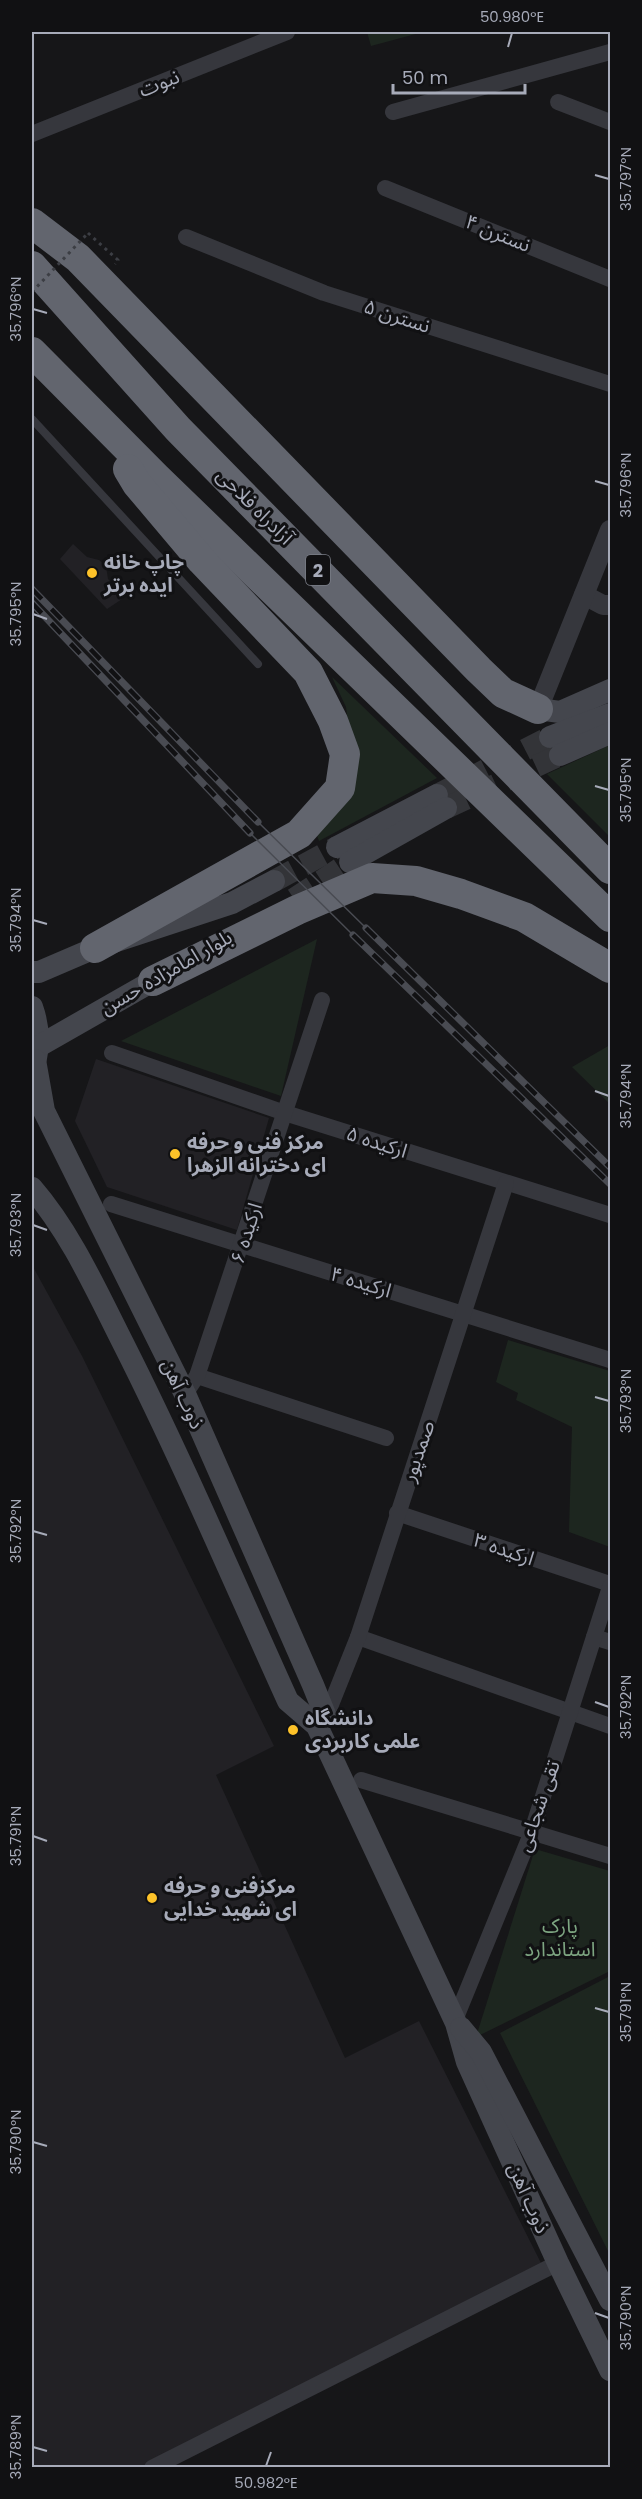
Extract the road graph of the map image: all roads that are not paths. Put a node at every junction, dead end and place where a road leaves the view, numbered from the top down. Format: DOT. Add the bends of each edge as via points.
graph roads {
  1 [pos="287,32"];
  2 [pos="610,52"];
  3 [pos="558,102"];
  4 [pos="393,112"];
  5 [pos="610,122"];
  6 [pos="32,134"];
  7 [pos="385,188"];
  8 [pos="33,222"];
  9 [pos="186,237"];
  10 [pos="32,266"];
  11 [pos="610,279"];
  12 [pos="32,352"];
  13 [pos="610,384"];
  14 [pos="32,419"];
  15 [pos="105,427"];
  16 [pos="610,530"];
  17 [pos="584,595"];
  18 [pos="610,605"];
  19 [pos="258,664"];
  20 [pos="610,690"];
  21 [pos="538,710"];
  22 [pos="610,714"];
  23 [pos="610,733"];
  24 [pos="442,801"];
  25 [pos="344,855"];
  26 [pos="610,869"];
  27 [pos="274,881"];
  28 [pos="294,899"];
  29 [pos="610,917"];
  30 [pos="95,948"];
  31 [pos="610,968"];
  32 [pos="32,972"];
  33 [pos="153,981"];
  34 [pos="322,1000"];
  35 [pos="32,1007"];
  36 [pos="111,1053"];
  37 [pos="35,1058"];
  38 [pos="285,1113"];
  39 [pos="506,1183"];
  40 [pos="32,1188"];
  41 [pos="111,1204"];
  42 [pos="610,1215"];
  43 [pos="242,1245"];
  44 [pos="464,1315"];
  45 [pos="610,1360"];
  46 [pos="191,1385"];
  47 [pos="160,1417"];
  48 [pos="386,1438"];
  49 [pos="397,1513"];
  50 [pos="610,1586"];
  51 [pos="358,1637"];
  52 [pos="594,1637"];
  53 [pos="610,1642"];
  54 [pos="569,1713"];
  55 [pos="321,1722"];
  56 [pos="610,1726"];
  57 [pos="361,1780"];
  58 [pos="531,1834"];
  59 [pos="610,1856"];
  60 [pos="456,2021"];
  61 [pos="558,2263"];
  62 [pos="610,2300"];
  63 [pos="610,2370"];
  64 [pos="152,2468"];
  1 -- 6 [label="street, نبوت"];
  2 -- 4 [label="street"];
  3 -- 5 [label="street"];
  7 -- 11 [label="street, نسترن ۴"];
  8 -- 21 [label="highway" via="78,258 479,670 503,693"];
  9 -- 13 [label="street, نسترن ۵" via="324,293"];
  10 -- 26 [label="highway, آزادراه فلاحی / 2" via="178,429"];
  12 -- 15 [label="highway, 2"];
  14 -- 19 [label="lane"];
  15 -- 29 [label="highway, 2"];
  15 -- 30 [label="highway" via="137,484 202,561 308,672 345,754 340,788 299,834"];
  16 -- 17 [label="street"];
  17 -- 18 [label="street"];
  17 -- 21 [label="street"];
  20 -- 21 [label="main road" via="560,712"];
  22 -- 23 [label="main road" via="555,746"];
  24 -- 25 [label="main road"];
  27 -- 30 [label="main road, بلوار امامزاده حسن" via="232,903"];
  28 -- 33 [label="main road, بلوار امامزاده حسن"];
  30 -- 32 [label="main road, بلوار امامزاده حسن"];
  31 -- 33 [label="highway" via="524,917 416,881 372,878"];
  33 -- 37 [label="main road, بلوار امامزاده حسن"];
  34 -- 38 [label="street, ارکیده ۶"];
  35 -- 37 [label="main road, ذوب آهن" via="38,1023"];
  36 -- 38 [label="street, ارکیده ۵"];
  37 -- 46 [label="main road, ذوب آهن" via="44,1111"];
  38 -- 39 [label="street, ارکیده ۵"];
  38 -- 43 [label="street, ارکیده ۶"];
  39 -- 42 [label="street, ارکیده ۵"];
  39 -- 44 [label="street, صمدپور"];
  40 -- 47 [label="main road, ذوب آهن" via="89,1277"];
  41 -- 43 [label="street, ارکیده ۴"];
  43 -- 44 [label="street, ارکیده ۴"];
  43 -- 46 [label="street, ارکیده ۶"];
  44 -- 45 [label="street, ارکیده ۴"];
  44 -- 49 [label="street, صمدپور"];
  46 -- 47 [label="main road"];
  46 -- 48 [label="street"];
  46 -- 55 [label="main road, ذوب آهن"];
  47 -- 55 [label="main road, ذوب آهن" via="288,1701"];
  49 -- 50 [label="street, ارکیده ۳"];
  49 -- 51 [label="street, صمدپور"];
  50 -- 52 [label="street, تقی شجاعی"];
  51 -- 54 [label="street"];
  51 -- 55 [label="street, صمدپور"];
  52 -- 53 [label="street"];
  52 -- 54 [label="street, تقی شجاعی"];
  54 -- 56 [label="street"];
  54 -- 58 [label="street, تقی شجاعی"];
  55 -- 60 [label="main road, ذوب آهن"];
  57 -- 58 [label="street"];
  58 -- 59 [label="street"];
  58 -- 60 [label="street, تقی شجاعی"];
  60 -- 61 [label="main road, ذوب آهن" via="467,2062"];
  60 -- 62 [label="main road, ذوب آهن" via="481,2052"];
  61 -- 63 [label="main road, ذوب آهن"];
  61 -- 64 [label="street"];
}
